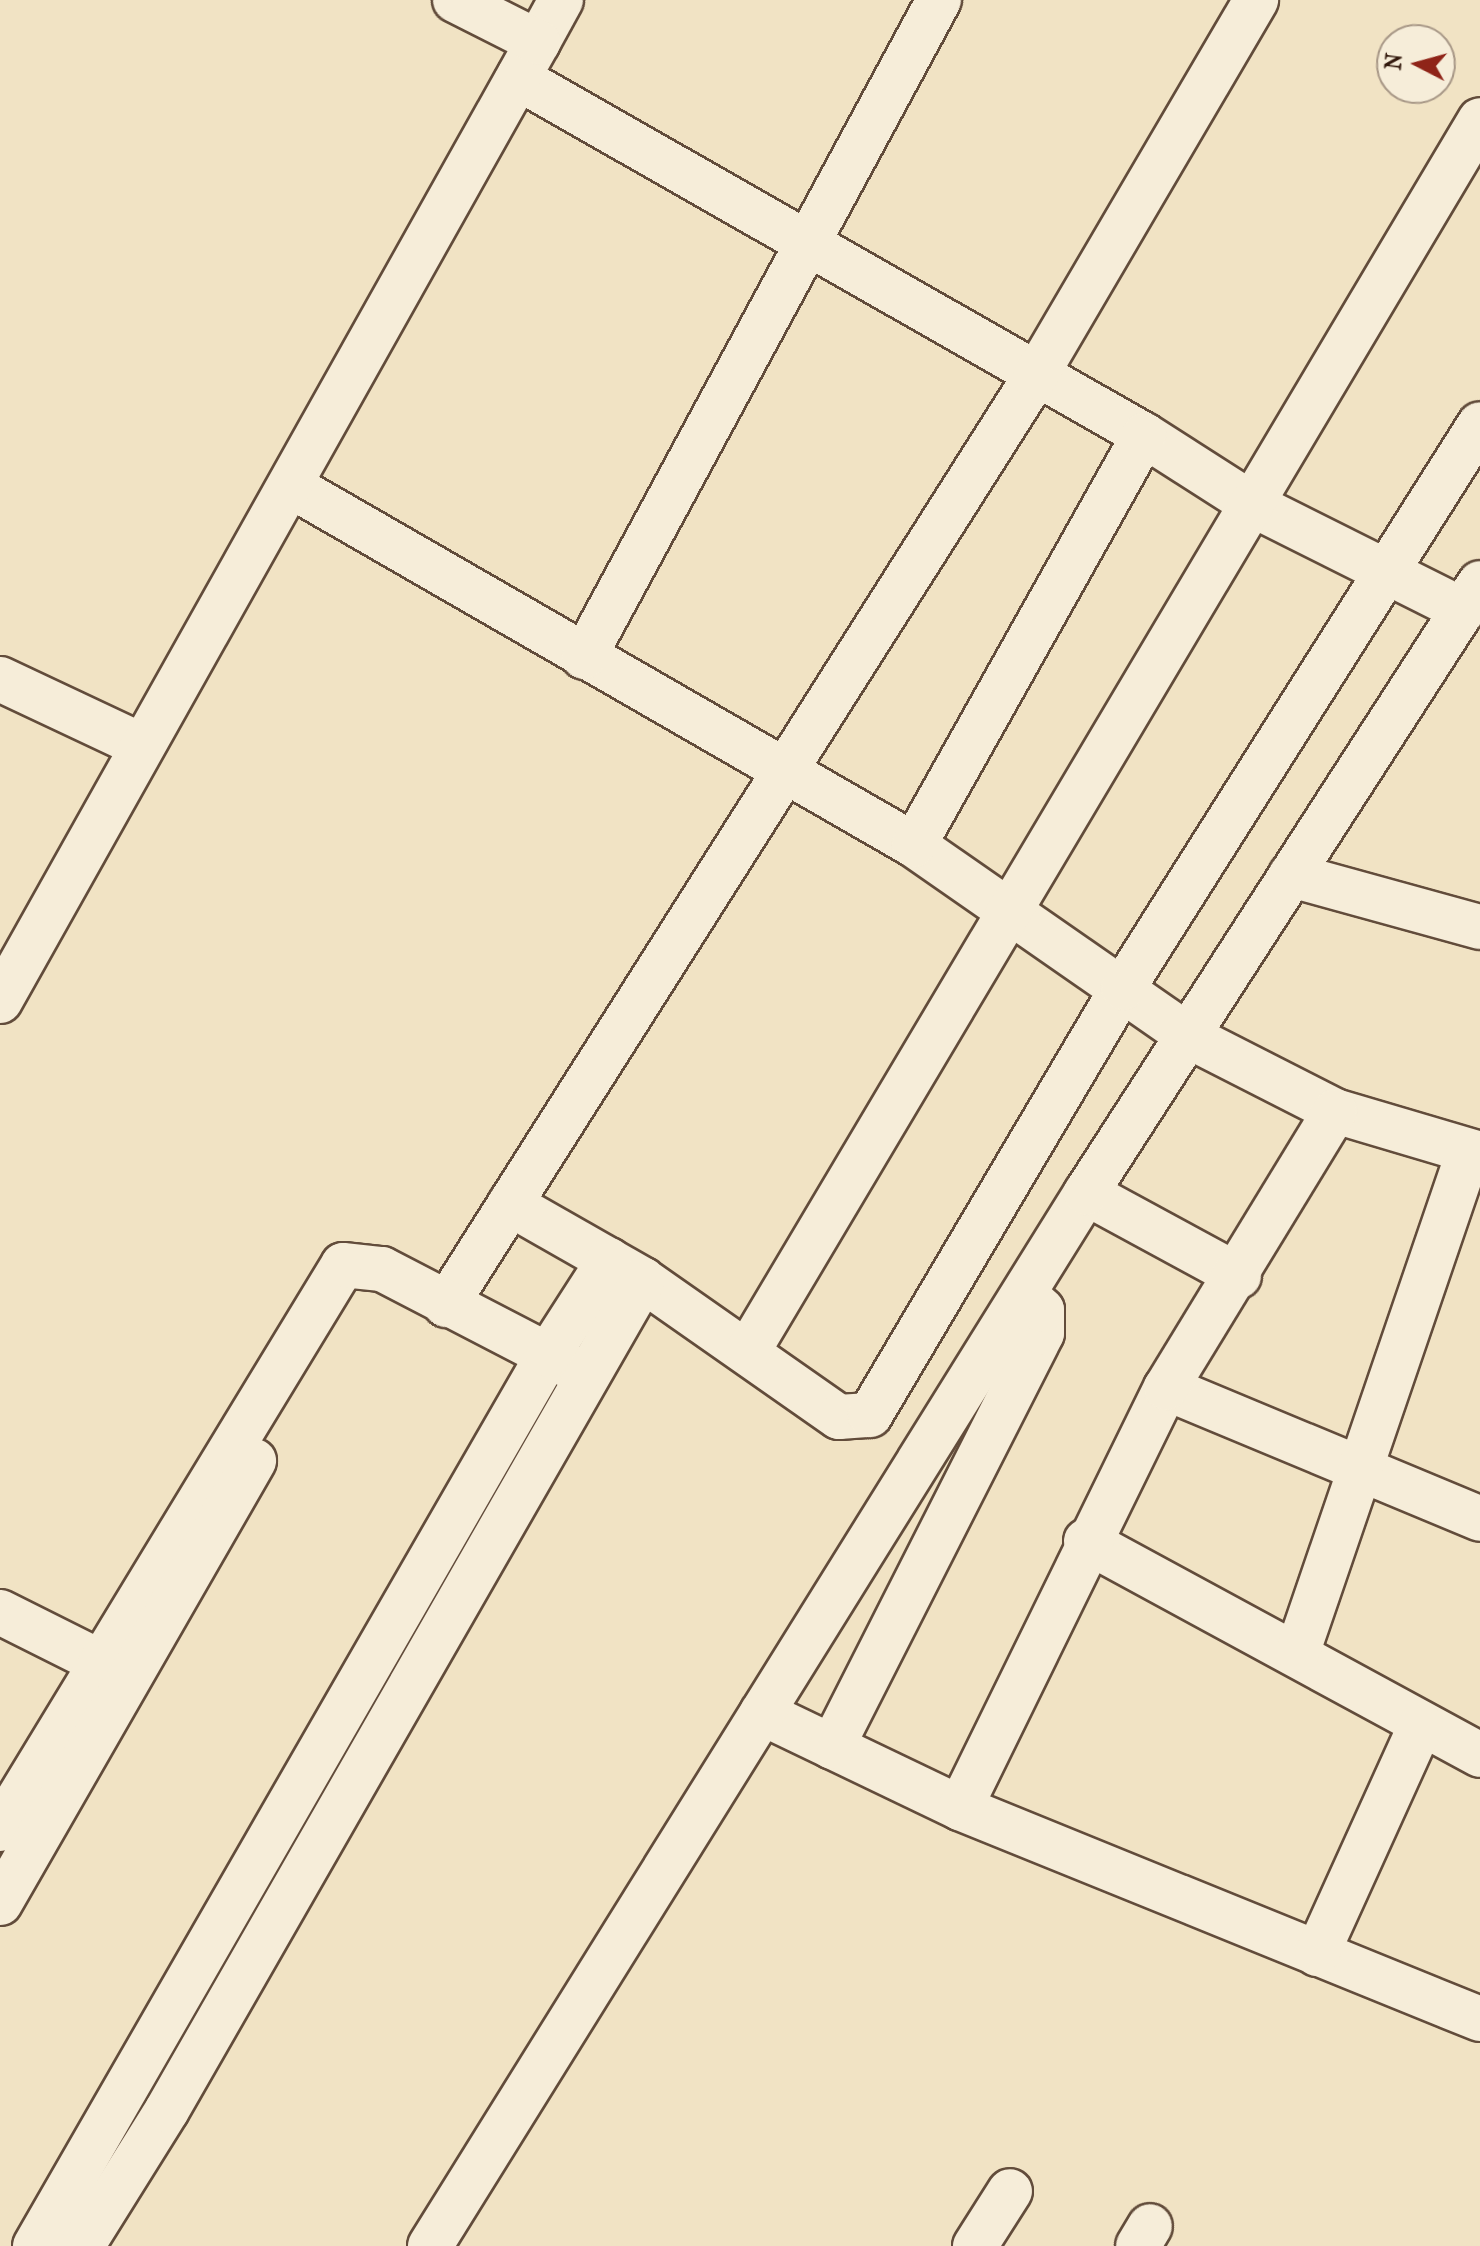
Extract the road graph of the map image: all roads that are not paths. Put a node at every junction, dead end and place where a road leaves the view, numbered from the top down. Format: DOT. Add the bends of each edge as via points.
graph roads {
  1 [pos="455,0"];
  2 [pos="561,0"];
  3 [pos="939,0"];
  4 [pos="1256,0"];
  5 [pos="528,60"];
  6 [pos="1480,120"];
  7 [pos="805,247"];
  8 [pos="1035,377"];
  9 [pos="1480,424"];
  10 [pos="1144,435"];
  11 [pos="291,486"];
  12 [pos="1255,506"];
  13 [pos="1389,574"];
  14 [pos="1472,597"];
  15 [pos="584,657"];
  16 [pos="0,679"];
  17 [pos="140,745"];
  18 [pos="783,772"];
  19 [pos="914,845"];
  20 [pos="1291,875"];
  21 [pos="1014,910"];
  22 [pos="1480,927"];
  23 [pos="1123,988"];
  24 [pos="0,1001"];
  25 [pos="1190,1037"];
  26 [pos="1335,1111"];
  27 [pos="1475,1152"];
  28 [pos="1086,1193"];
  29 [pos="510,1204"];
  30 [pos="382,1269"];
  31 [pos="626,1270"];
  32 [pos="1239,1276"];
  33 [pos="1027,1296"];
  34 [pos="446,1305"];
  35 [pos="748,1351"];
  36 [pos="548,1355"];
  37 [pos="589,1376"];
  38 [pos="1166,1388"];
  39 [pos="1362,1474"];
  40 [pos="1480,1519"];
  41 [pos="1086,1541"];
  42 [pos="0,1612"];
  43 [pos="1298,1651"];
  44 [pos="98,1661"];
  45 [pos="762,1713"];
  46 [pos="1421,1725"];
  47 [pos="832,1747"];
  48 [pos="1480,1755"];
  49 [pos="960,1808"];
  50 [pos="0,1829"];
  51 [pos="0,1903"];
  52 [pos="1317,1954"];
  53 [pos="1480,2019"];
  54 [pos="1010,2191"];
  55 [pos="35,2246"];
  56 [pos="82,2246"];
  57 [pos="430,2246"];
  58 [pos="975,2246"];
  1 -- 5 [label="street"];
  2 -- 5 [label="street"];
  3 -- 7 [label="street"];
  4 -- 8 [label="street"];
  5 -- 7 [label="street"];
  5 -- 11 [label="street"];
  6 -- 12 [label="street"];
  7 -- 8 [label="street"];
  7 -- 15 [label="street"];
  8 -- 10 [label="street"];
  8 -- 18 [label="street"];
  9 -- 13 [label="street"];
  10 -- 12 [label="street"];
  10 -- 19 [label="street"];
  11 -- 15 [label="street"];
  11 -- 17 [label="street"];
  12 -- 13 [label="street"];
  12 -- 21 [label="street"];
  13 -- 14 [label="street"];
  13 -- 23 [label="street"];
  14 -- 20 [label="street"];
  15 -- 18 [label="street"];
  16 -- 17 [label="street"];
  17 -- 24 [label="street"];
  18 -- 19 [label="street"];
  18 -- 29 [label="street"];
  19 -- 21 [label="street"];
  20 -- 22 [label="street"];
  20 -- 25 [label="street"];
  21 -- 23 [label="street"];
  21 -- 35 [label="street"];
  23 -- 25 [label="street"];
  23 -- 35 [label="street" via="870,1415 839,1417"];
  25 -- 26 [label="street"];
  25 -- 28 [label="street"];
  26 -- 27 [label="street"];
  26 -- 32 [label="street"];
  27 -- 39 [label="street"];
  28 -- 32 [label="street"];
  28 -- 33 [label="street"];
  29 -- 31 [label="street"];
  29 -- 34 [label="street"];
  30 -- 34 [label="street"];
  30 -- 44 [label="street" via="353,1261 337,1273"];
  30 -- 51 [label="street" via="352,1289"];
  31 -- 35 [label="street"];
  31 -- 36 [label="street"];
  31 -- 37 [label="street"];
  32 -- 38 [label="street"];
  33 -- 45 [label="street"];
  33 -- 47 [label="street" via="1042,1310 1042,1333"];
  34 -- 36 [label="street"];
  36 -- 37 [label="street"];
  36 -- 55 [label="street"];
  37 -- 56 [label="street"];
  38 -- 39 [label="street"];
  38 -- 41 [label="street"];
  39 -- 40 [label="street"];
  39 -- 43 [label="street"];
  41 -- 43 [label="street"];
  41 -- 49 [label="street"];
  42 -- 44 [label="street"];
  43 -- 46 [label="street"];
  44 -- 50 [label="street"];
  45 -- 47 [label="street"];
  45 -- 57 [label="street"];
  46 -- 48 [label="street"];
  46 -- 52 [label="street"];
  47 -- 49 [label="street"];
  49 -- 52 [label="street"];
  52 -- 53 [label="street"];
  54 -- 58 [label="street"];
}
